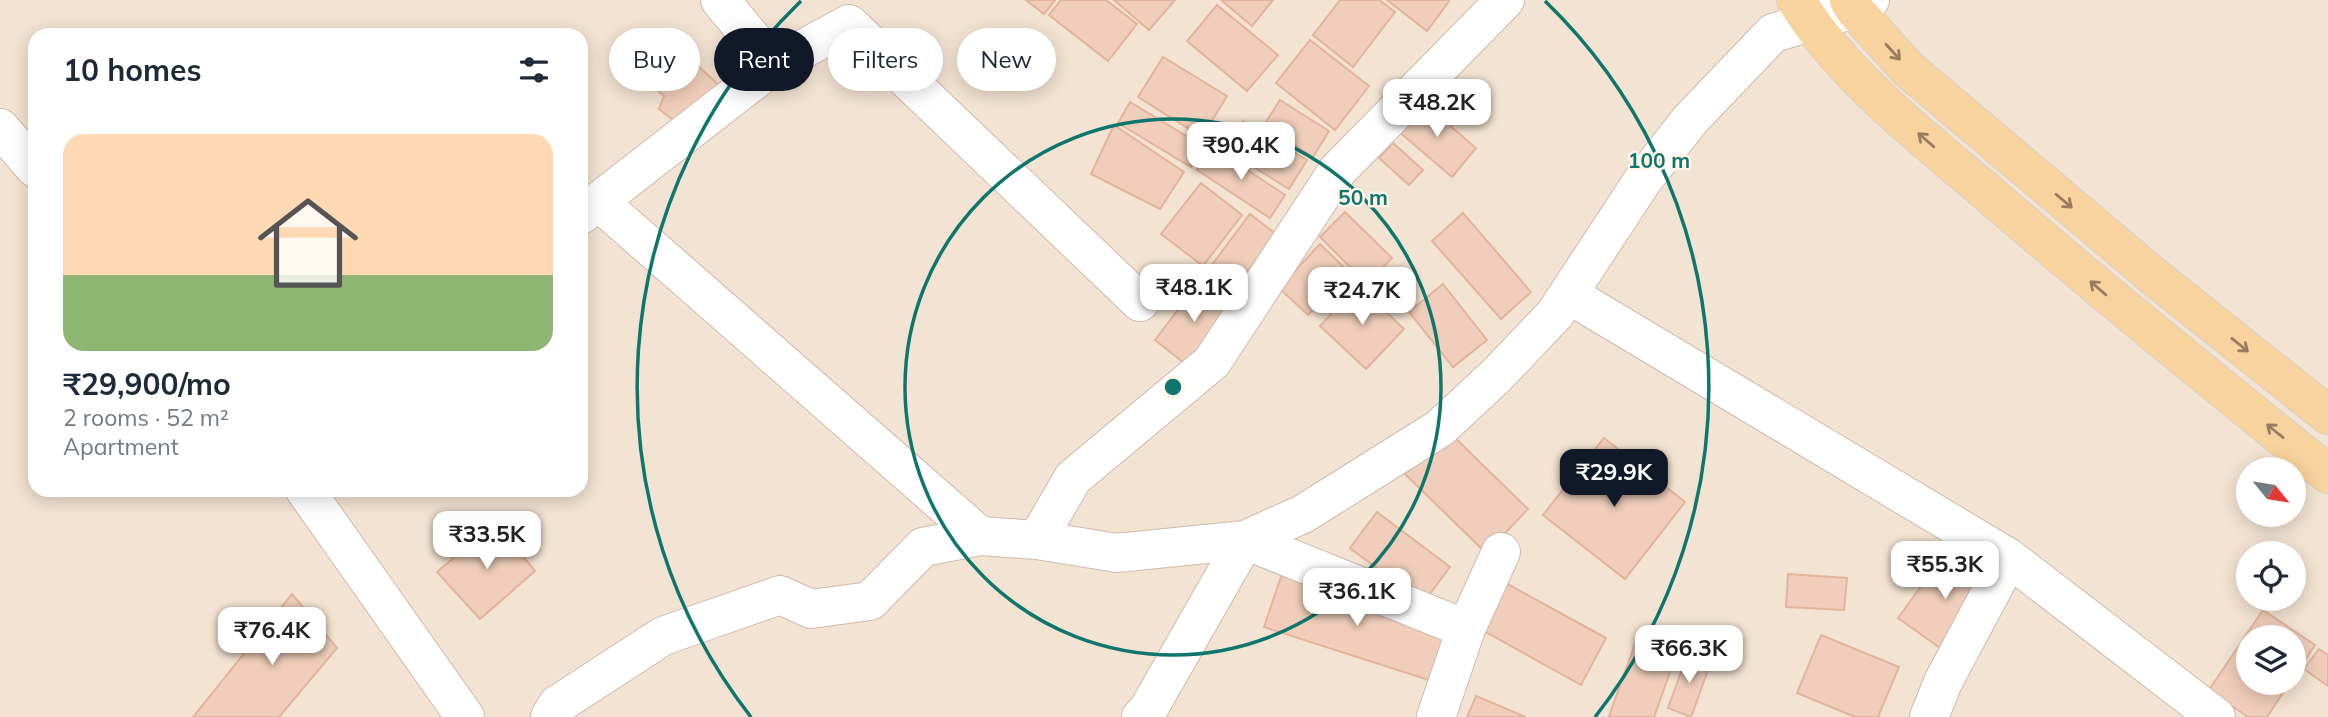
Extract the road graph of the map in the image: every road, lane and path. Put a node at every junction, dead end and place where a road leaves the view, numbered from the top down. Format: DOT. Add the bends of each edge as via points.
graph roads {
  1 [pos="720,0"];
  2 [pos="1505,0"];
  3 [pos="1858,3"];
  4 [pos="1802,11"];
  5 [pos="744,28"];
  6 [pos="814,43"];
  7 [pos="741,91"];
  8 [pos="0,128"];
  9 [pos="28,160"];
  10 [pos="590,208"];
  11 [pos="1568,294"];
  12 [pos="1140,302"];
  13 [pos="2328,415"];
  14 [pos="2328,474"];
  15 [pos="310,497"];
  16 [pos="980,536"];
  17 [pos="1037,540"];
  18 [pos="1245,540"];
  19 [pos="1501,552"];
  20 [pos="2009,558"];
  21 [pos="1466,629"];
  22 [pos="465,717"];
  23 [pos="550,717"];
  24 [pos="1141,717"];
  25 [pos="1436,717"];
  26 [pos="1929,717"];
  27 [pos="2216,717"];
  1 -- 5 [label="street"];
  2 -- 17 [label="street" via="1338,170 1212,362 1073,478"];
  3 -- 4 [label="street"];
  3 -- 13 [label="main road, one-way" via="1909,69 2152,275"];
  4 -- 11 [label="street" via="1773,33 1690,120 1643,180"];
  14 -- 4 [label="main road, one-way" via="2121,307 1922,136 1844,66"];
  6 -- 12 [label="street" via="849,24"];
  7 -- 10 [label="street"];
  8 -- 9 [label="street"];
  10 -- 16 [label="street"];
  11 -- 18 [label="street" via="1513,359 1440,428 1303,514"];
  11 -- 20 [label="street"];
  15 -- 22 [label="street"];
  16 -- 17 [label="street"];
  16 -- 23 [label="street" via="923,547 870,601 811,608 780,595 663,636 557,705"];
  17 -- 18 [label="street" via="1117,553"];
  18 -- 21 [label="street"];
  18 -- 24 [label="street"];
  19 -- 21 [label="street"];
  20 -- 26 [label="street"];
  20 -- 27 [label="street"];
  21 -- 25 [label="street"];
}
